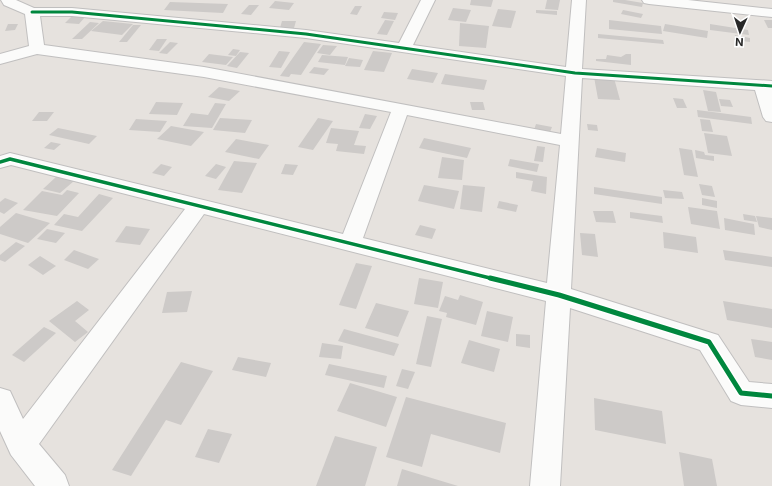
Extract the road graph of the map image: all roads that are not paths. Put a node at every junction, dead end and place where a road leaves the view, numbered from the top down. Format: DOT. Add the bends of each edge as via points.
graph roads {
  1 [pos="8,0"];
  2 [pos="47,0"];
  3 [pos="428,0"];
  4 [pos="578,0"];
  5 [pos="649,0"];
  6 [pos="32,12"];
  7 [pos="772,13"];
  8 [pos="404,48"];
  9 [pos="38,49"];
  10 [pos="0,59"];
  11 [pos="575,73"];
  12 [pos="767,86"];
  13 [pos="401,108"];
  14 [pos="772,117"];
  15 [pos="570,140"];
  16 [pos="0,162"];
  17 [pos="198,206"];
  18 [pos="350,243"];
  19 [pos="559,294"];
  20 [pos="772,396"];
  21 [pos="0,400"];
  22 [pos="21,445"];
  23 [pos="54,486"];
  24 [pos="545,486"];
  1 -- 6 [label="street"];
  2 -- 6 [label="street"];
  3 -- 8 [label="street"];
  4 -- 11 [label="street"];
  5 -- 7 [label="street"];
  6 -- 8 [label="street" via="72,12 298,34"];
  6 -- 9 [label="street"];
  8 -- 11 [label="street"];
  9 -- 10 [label="street"];
  9 -- 13 [label="street" via="204,72"];
  11 -- 12 [label="street"];
  11 -- 15 [label="street"];
  12 -- 14 [label="street"];
  13 -- 15 [label="street"];
  13 -- 18 [label="street"];
  15 -- 19 [label="street"];
  16 -- 17 [label="street" via="10,159"];
  17 -- 18 [label="street"];
  17 -- 22 [label="street"];
  18 -- 19 [label="street"];
  19 -- 20 [label="street" via="709,342 741,393"];
  19 -- 24 [label="street"];
  21 -- 22 [label="street"];
  22 -- 23 [label="street"];
}
